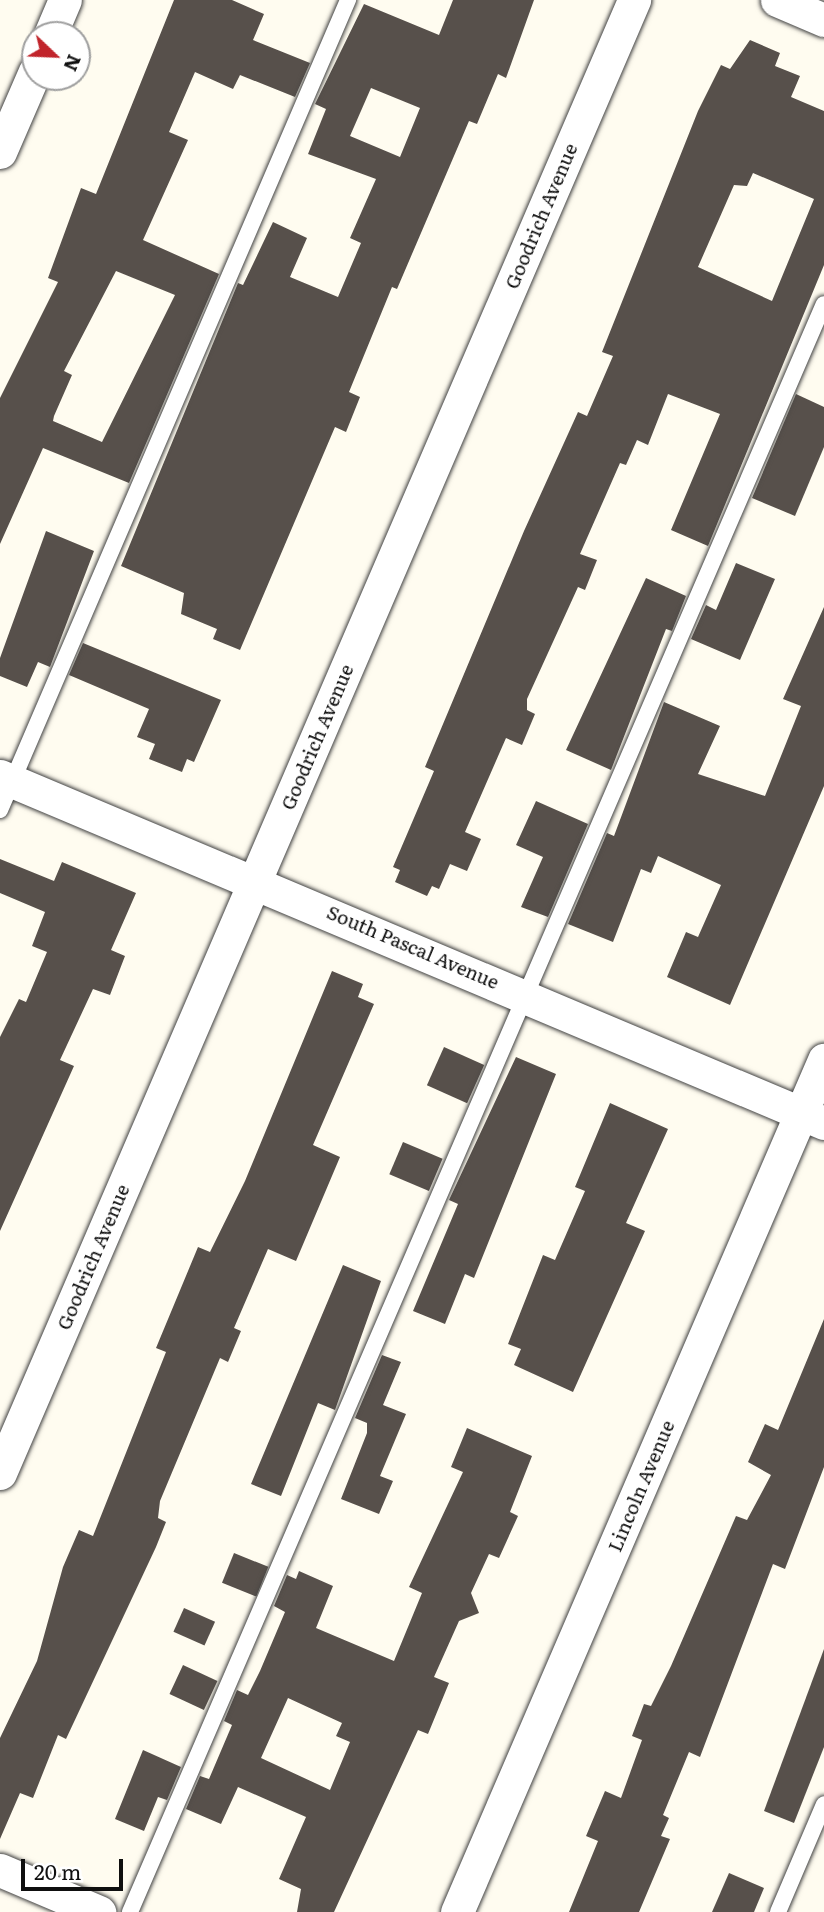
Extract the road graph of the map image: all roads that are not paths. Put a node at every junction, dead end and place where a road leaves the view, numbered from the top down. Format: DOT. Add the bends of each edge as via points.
graph roads {
  1 [pos="65,0"];
  2 [pos="348,0"];
  3 [pos="634,0"];
  4 [pos="777,0"];
  5 [pos="824,20"];
  6 [pos="56,21"];
  7 [pos="26,91"];
  8 [pos="0,152"];
  9 [pos="824,304"];
  10 [pos="4,789"];
  11 [pos="255,880"];
  12 [pos="527,995"];
  13 [pos="824,1060"];
  14 [pos="813,1118"];
  15 [pos="0,1473"];
  16 [pos="824,1804"];
  17 [pos="0,1870"];
  18 [pos="99,1912"];
  19 [pos="130,1912"];
  20 [pos="457,1912"];
  21 [pos="778,1912"];
  1 -- 6 [label="street"];
  2 -- 10 [label="lane"];
  3 -- 11 [label="street, Goodrich Avenue"];
  4 -- 5 [label="street"];
  7 -- 8 [label="street"];
  9 -- 12 [label="lane"];
  10 -- 11 [label="street, South Pascal Avenue"];
  11 -- 12 [label="street, South Pascal Avenue"];
  11 -- 15 [label="street, Goodrich Avenue"];
  12 -- 14 [label="street, South Pascal Avenue"];
  12 -- 19 [label="lane"];
  13 -- 14 [label="street, Lincoln Avenue"];
  14 -- 20 [label="street, Lincoln Avenue"];
  16 -- 21 [label="lane"];
  17 -- 18 [label="street"];
}
